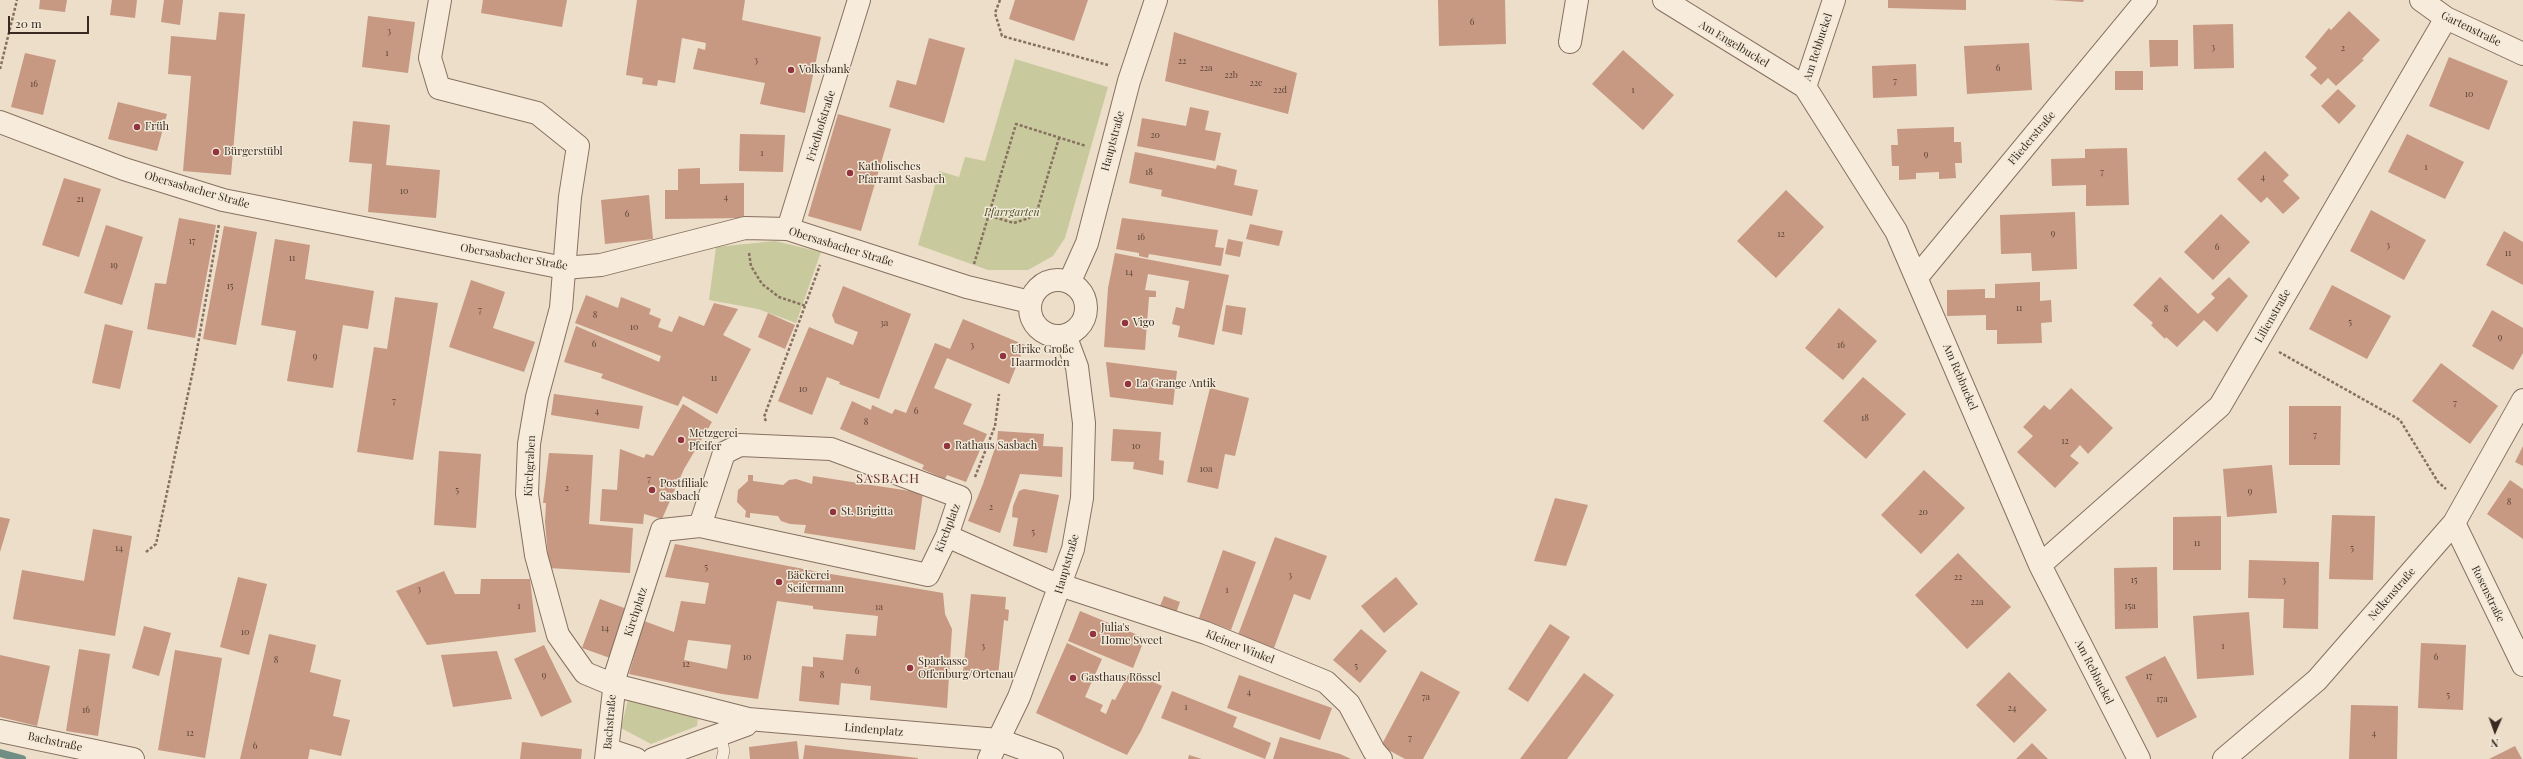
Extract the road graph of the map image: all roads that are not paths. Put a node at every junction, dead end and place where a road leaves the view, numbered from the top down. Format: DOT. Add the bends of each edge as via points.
graph roads {
  1 [pos="440,0"];
  2 [pos="859,0"];
  3 [pos="1156,0"];
  4 [pos="1577,0"];
  5 [pos="1664,0"];
  6 [pos="1834,0"];
  7 [pos="2146,0"];
  8 [pos="2421,0"];
  9 [pos="2446,18"];
  10 [pos="1570,42"];
  11 [pos="2523,54"];
  12 [pos="1805,87"];
  13 [pos="0,122"];
  14 [pos="788,229"];
  15 [pos="564,268"];
  16 [pos="1917,277"];
  17 [pos="1070,281"];
  18 [pos="1030,302"];
  19 [pos="1065,335"];
  20 [pos="2523,400"];
  21 [pos="2459,514"];
  22 [pos="700,526"];
  23 [pos="947,536"];
  24 [pos="2040,565"];
  25 [pos="1062,586"];
  26 [pos="2523,665"];
  27 [pos="614,685"];
  28 [pos="748,719"];
  29 [pos="0,731"];
  30 [pos="720,734"];
  31 [pos="999,740"];
  32 [pos="607,754"];
  33 [pos="132,759"];
  34 [pos="636,759"];
  35 [pos="653,759"];
  36 [pos="722,759"];
  37 [pos="989,759"];
  38 [pos="1052,759"];
  39 [pos="1381,759"];
  40 [pos="2139,759"];
  41 [pos="2224,759"];
  1 -- 15 [label="street, Kirchgraben" via="430,58 439,88 537,113 578,146 570,197"];
  2 -- 14 [label="street, Friedhofstraße"];
  3 -- 17 [label="street, Hauptstraße" via="1109,152 1087,243"];
  4 -- 10 [label="street"];
  5 -- 12 [label="street, Am Engelbuckel"];
  6 -- 12 [label="street, Am Rebbuckel"];
  7 -- 16 [label="street, Fliederstraße"];
  8 -- 9 [label="street, Gartenstraße"];
  9 -- 11 [label="street, Gartenstraße"];
  9 -- 24 [label="street, Lilienstraße" via="2220,406"];
  12 -- 16 [label="street, Am Rebbuckel" via="1896,231"];
  13 -- 15 [label="street, Obersasbacher Straße" via="124,169 223,200"];
  14 -- 15 [label="street, Obersasbacher Straße" via="745,228 601,265"];
  14 -- 18 [label="street, Obersasbacher Straße" via="966,287"];
  15 -- 27 [label="street, Kirchgraben" via="561,308 537,397 529,444 527,494 536,555 558,635 585,673"];
  16 -- 24 [label="street, Am Rebbuckel"];
  17 -- 18 [label="street" via="1048,281 1040,286"];
  17 -- 19 [label="street" via="1082,291 1087,309 1080,326"];
  18 -- 19 [label="street" via="1030,311 1038,328 1055,336"];
  19 -- 25 [label="street, Hauptstraße" via="1077,367 1084,423 1082,498 1074,549"];
  20 -- 21 [label="street, Nelkenstraße"];
  21 -- 26 [label="street, Rosenstraße"];
  21 -- 41 [label="street, Nelkenstraße" via="2317,680"];
  22 -- 23 [label="street, Kirchplatz" via="928,575"];
  22 -- 23 [label="street, Kirchplatz" via="724,453 740,445 776,445 831,449 960,498"];
  22 -- 27 [label="street, Kirchplatz" via="662,530"];
  23 -- 25 [label="street, Kleiner Winkel"];
  24 -- 40 [label="street, Am Rebbuckel"];
  25 -- 31 [label="street, Hauptstraße" via="1022,690"];
  25 -- 39 [label="street, Kleiner Winkel" via="1206,633 1326,682 1349,704 1374,751"];
  27 -- 28 [label="street, Lindenplatz"];
  27 -- 32 [label="street, Bachstraße"];
  28 -- 30 [label="street" via="746,725"];
  28 -- 31 [label="street, Lindenplatz"];
  29 -- 33 [label="street, Bachstraße"];
  30 -- 35 [label="street"];
  30 -- 36 [label="lane" via="724,751"];
  31 -- 37 [label="street, Hauptstraße"];
  31 -- 38 [label="street, Lindenplatz"];
  32 -- 34 [label="street"];
}
